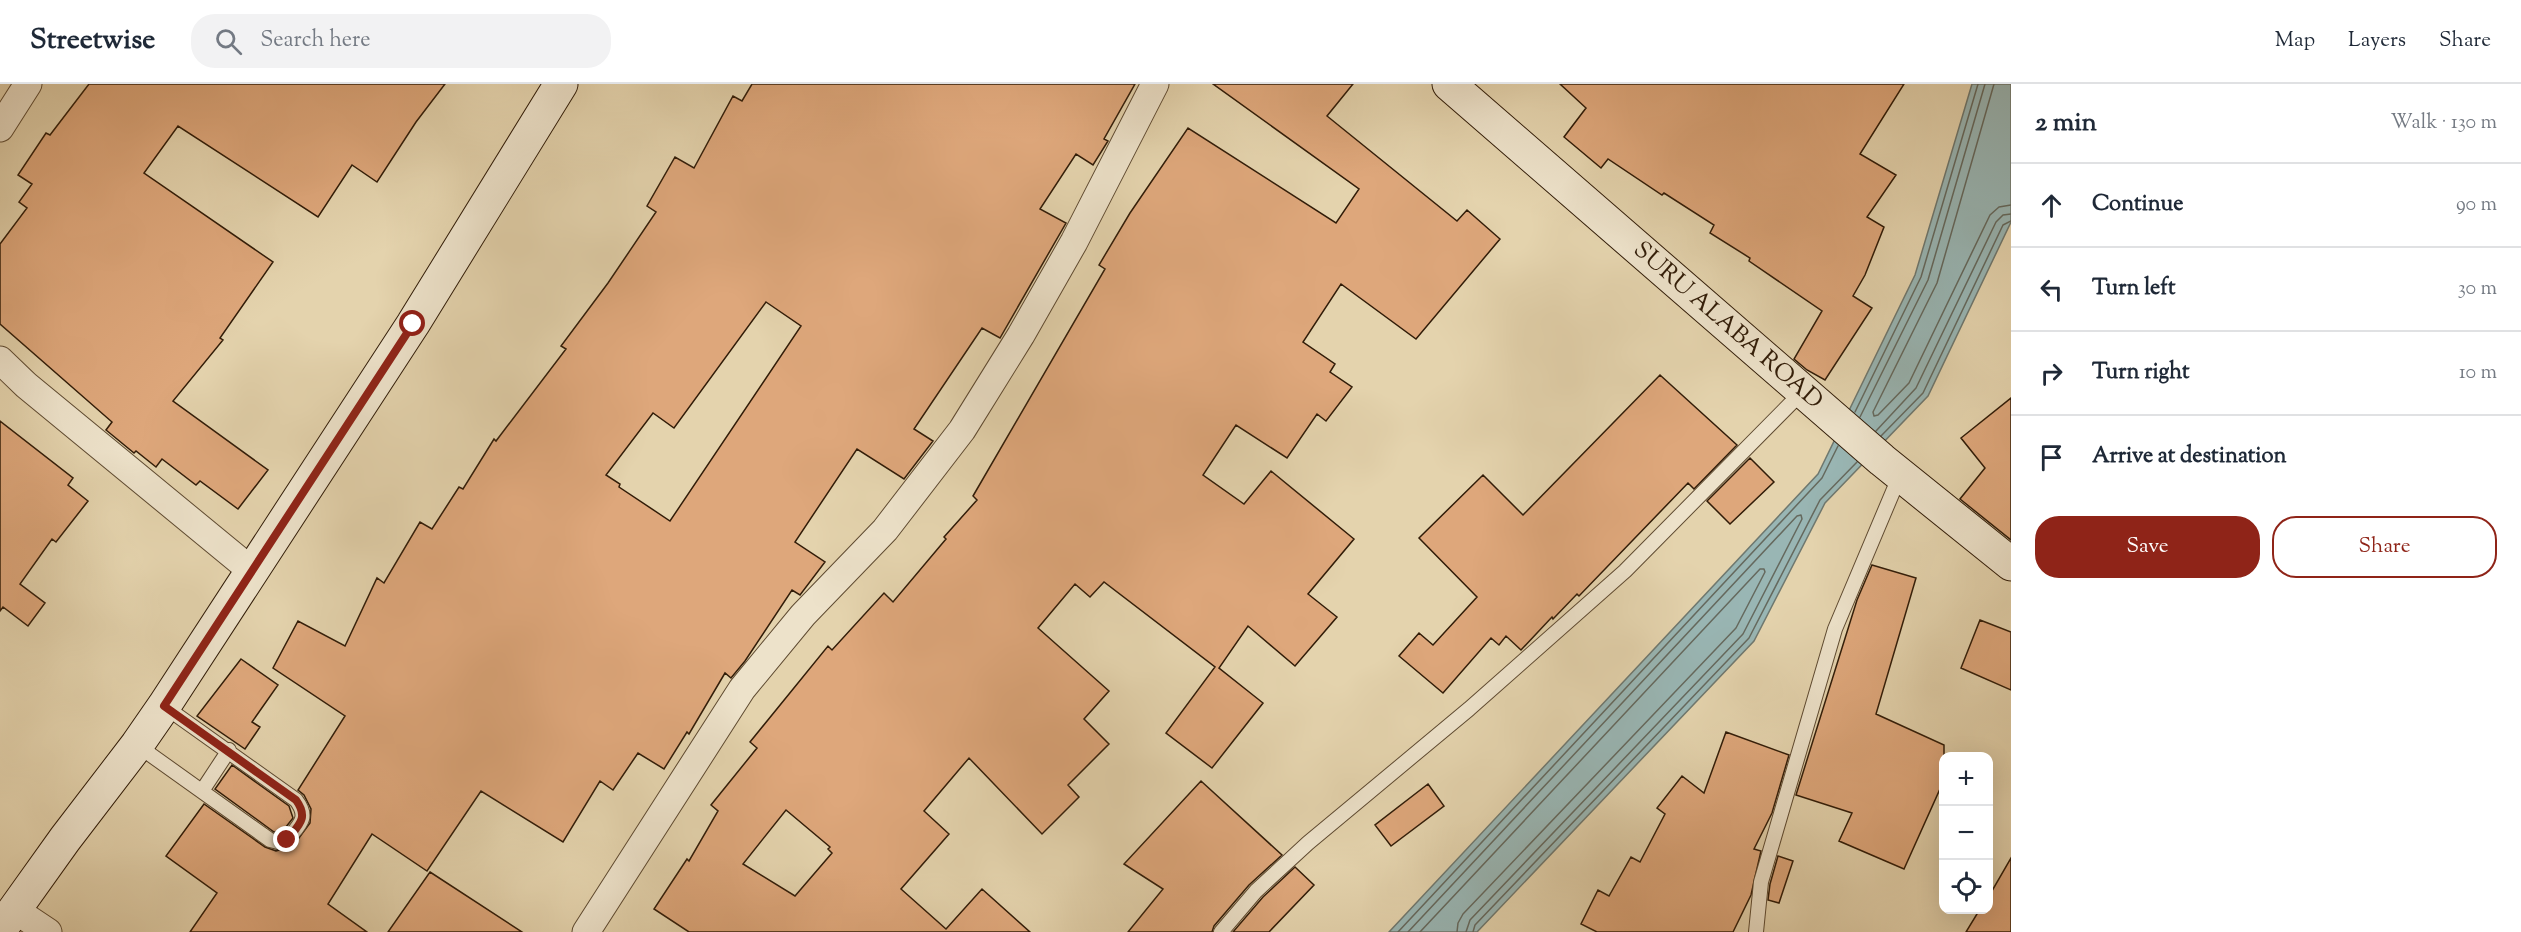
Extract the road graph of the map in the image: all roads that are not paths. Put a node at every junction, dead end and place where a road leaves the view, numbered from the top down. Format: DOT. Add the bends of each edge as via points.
graph roads {
  1 [pos="28,84"];
  2 [pos="561,84"];
  3 [pos="1155,84"];
  4 [pos="1449,84"];
  5 [pos="0,128"];
  6 [pos="0,360"];
  7 [pos="1804,390"];
  8 [pos="1891,468"];
  9 [pos="2011,564"];
  10 [pos="252,571"];
  11 [pos="164,706"];
  12 [pos="137,745"];
  13 [pos="229,750"];
  14 [pos="202,791"];
  15 [pos="8,920"];
  16 [pos="48,932"];
  17 [pos="586,932"];
  18 [pos="1221,932"];
  19 [pos="1756,932"];
  1 -- 5 [label="street"];
  2 -- 10 [label="street" via="413,324"];
  3 -- 17 [label="street" via="1074,242 962,430 885,530 803,615 742,689"];
  4 -- 7 [label="street, SURU ALABA ROAD"];
  6 -- 10 [label="street"];
  7 -- 8 [label="street, SURU ALABA ROAD"];
  7 -- 18 [label="lane" via="1624,571 1469,709 1308,843 1256,891"];
  8 -- 9 [label="street, SURU ALABA ROAD"];
  8 -- 19 [label="lane" via="1835,629 1761,882"];
  10 -- 11 [label="street"];
  11 -- 12 [label="street"];
  11 -- 13 [label="lane"];
  12 -- 14 [label="lane"];
  12 -- 15 [label="street"];
  13 -- 14 [label="lane"];
  13 -- 14 [label="lane" via="296,800 303,809 303,820 287,840 270,840"];
  15 -- 16 [label="street"];
}
